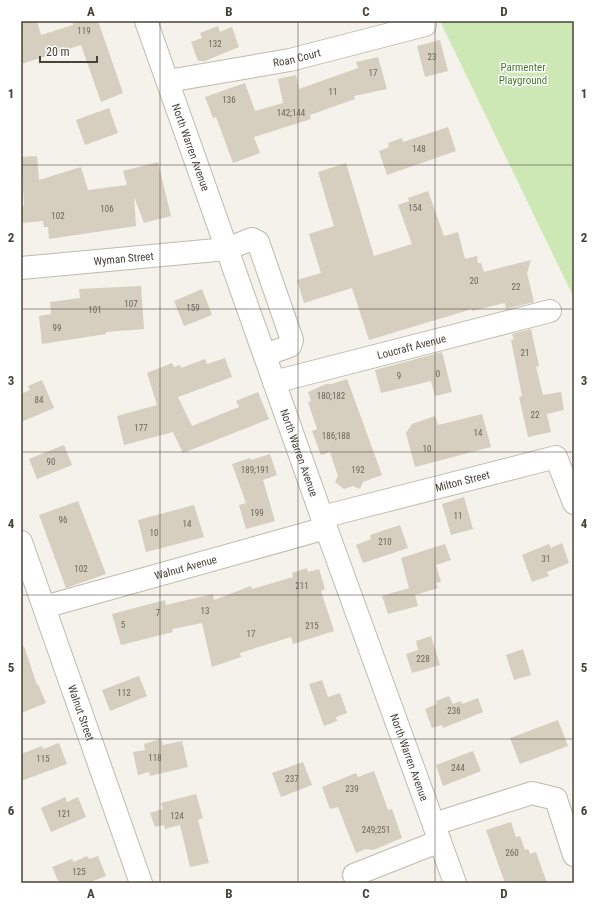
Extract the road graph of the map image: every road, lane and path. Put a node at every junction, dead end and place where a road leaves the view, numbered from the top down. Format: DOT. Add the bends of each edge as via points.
graph roads {
  1 [pos="146,21"];
  2 [pos="425,25"];
  3 [pos="168,81"];
  4 [pos="227,249"];
  5 [pos="21,268"];
  6 [pos="550,311"];
  7 [pos="265,355"];
  8 [pos="274,382"];
  9 [pos="567,465"];
  10 [pos="574,503"];
  11 [pos="324,523"];
  12 [pos="21,542"];
  13 [pos="44,607"];
  14 [pos="437,833"];
  15 [pos="574,855"];
  16 [pos="354,875"];
  17 [pos="141,883"];
  18 [pos="455,883"];
  1 -- 3 [label="street, North Warren Avenue"];
  2 -- 3 [label="street, Roan Court" via="290,60"];
  3 -- 4 [label="street, North Warren Avenue"];
  4 -- 5 [label="street, Wyman Street"];
  4 -- 7 [label="street, North Warren Avenue"];
  4 -- 7 [label="street, Wyman Street" via="252,239 258,242 292,340 290,346"];
  6 -- 8 [label="street, Loucraft Avenue"];
  7 -- 8 [label="street, North Warren Avenue"];
  8 -- 11 [label="street, North Warren Avenue"];
  9 -- 10 [label="street, Milton Street"];
  9 -- 11 [label="street, Milton Street" via="556,457"];
  11 -- 13 [label="street, Walnut Avenue"];
  11 -- 14 [label="street, North Warren Avenue"];
  12 -- 13 [label="street, Walnut Street"];
  13 -- 17 [label="street, Walnut Street"];
  14 -- 15 [label="street" via="532,793 556,799"];
  14 -- 16 [label="street"];
  14 -- 18 [label="street, North Warren Avenue"];
}
